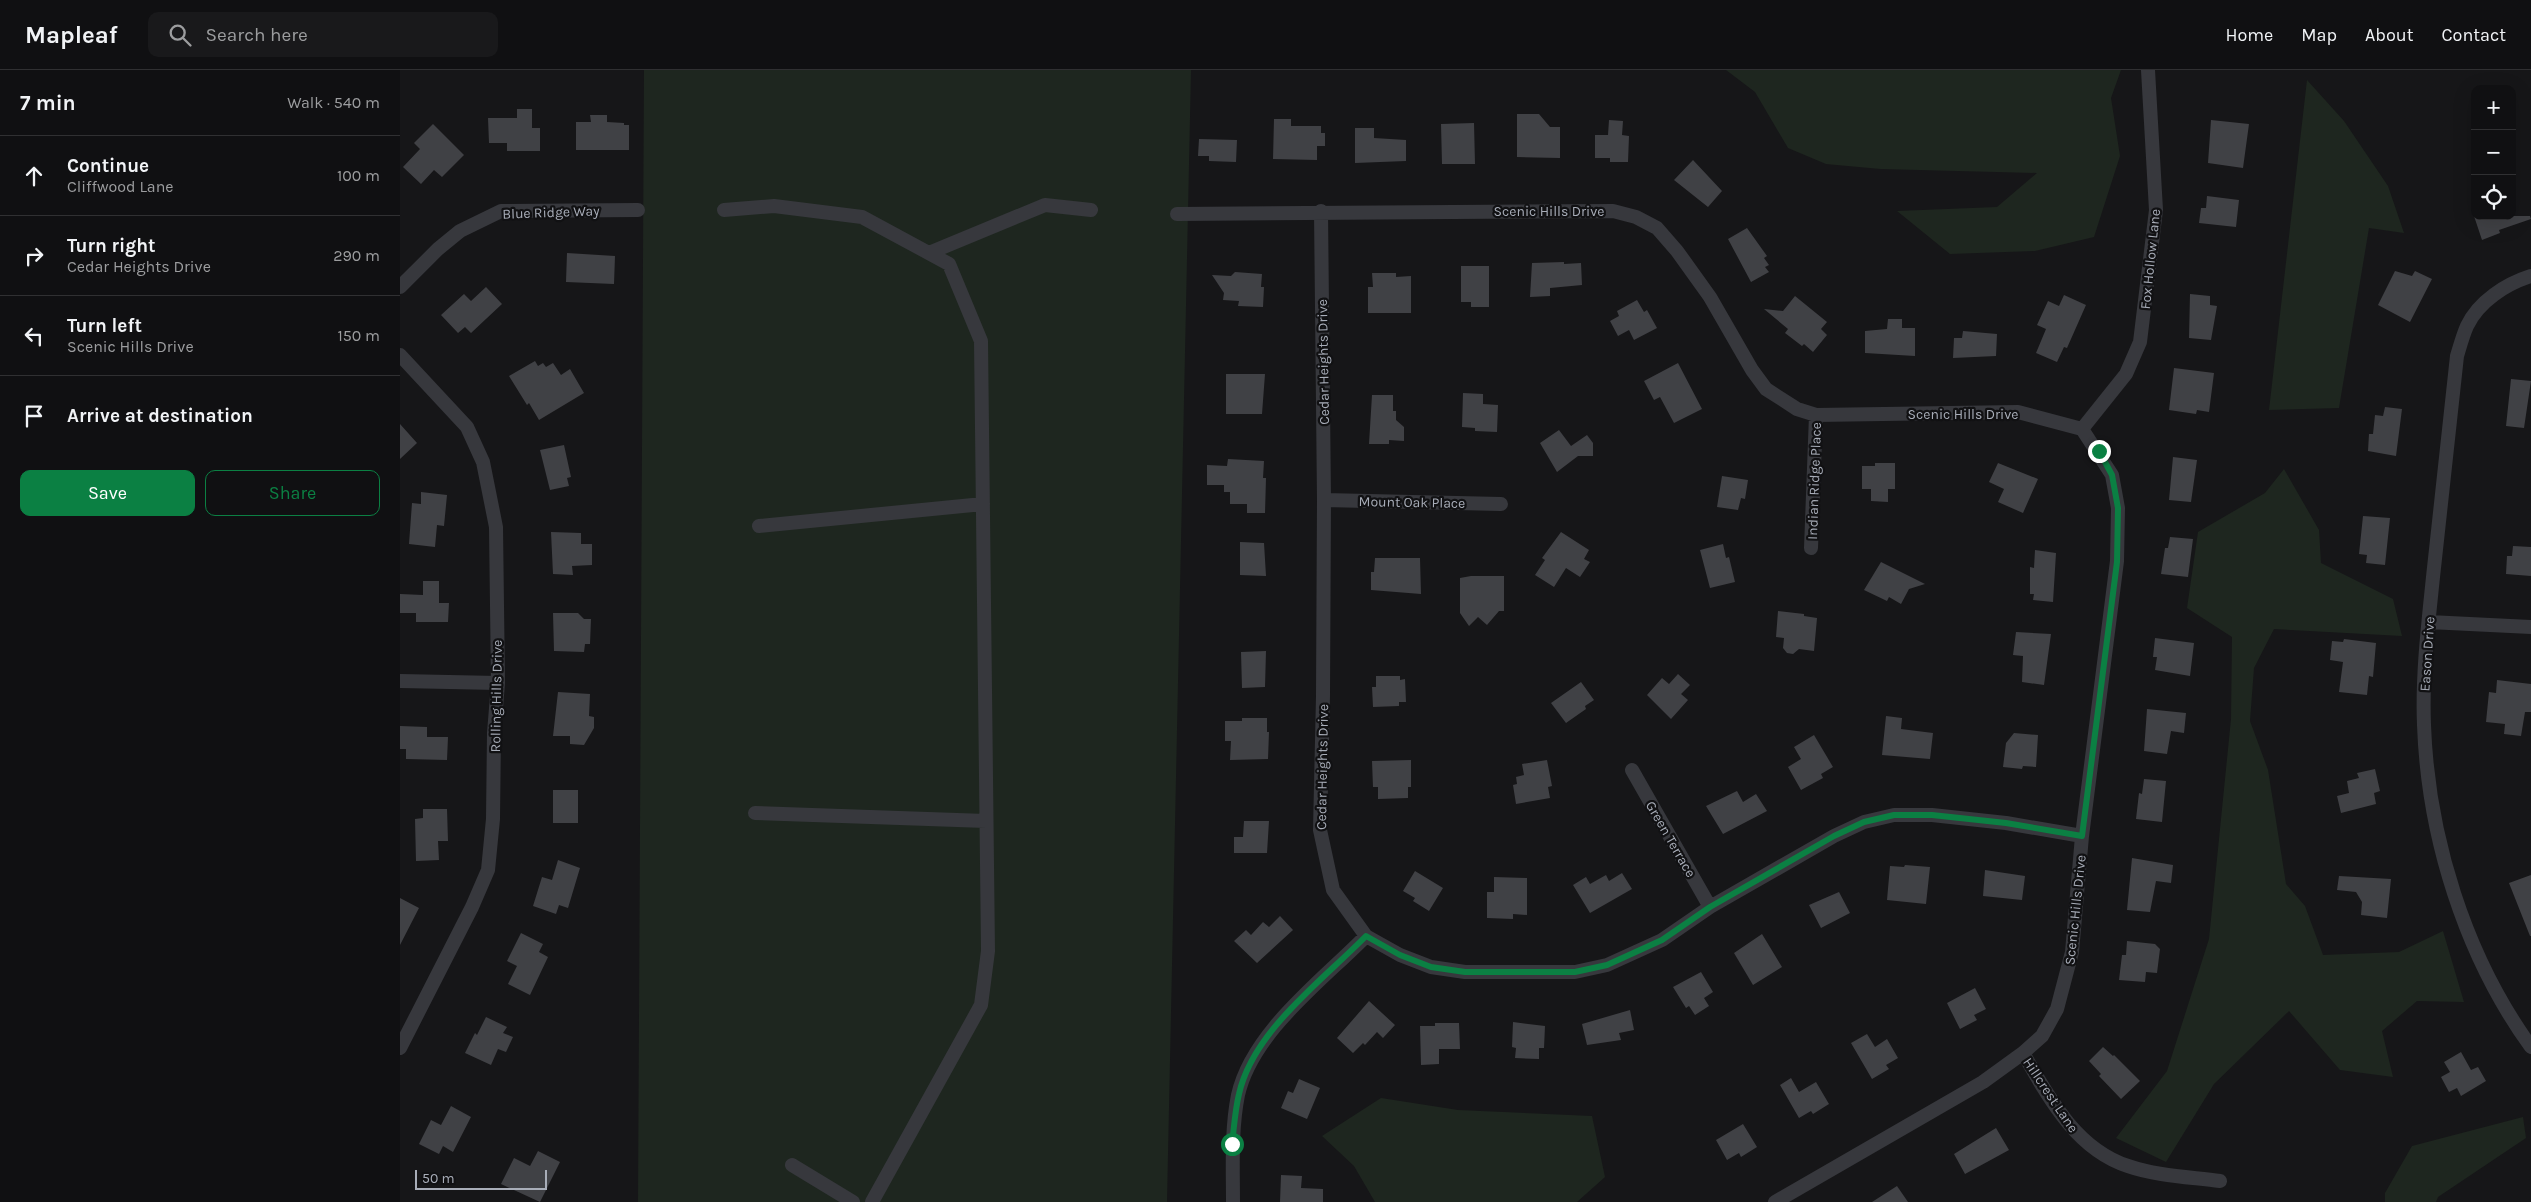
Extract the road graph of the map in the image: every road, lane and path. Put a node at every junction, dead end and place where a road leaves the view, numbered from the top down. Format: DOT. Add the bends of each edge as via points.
graph roads {
  1 [pos="2148,70"];
  2 [pos="638,210"];
  3 [pos="724,210"];
  4 [pos="1091,210"];
  5 [pos="1321,211"];
  6 [pos="1177,214"];
  7 [pos="928,253"];
  8 [pos="2531,276"];
  9 [pos="400,287"];
  10 [pos="400,355"];
  11 [pos="1816,414"];
  12 [pos="2082,428"];
  13 [pos="1324,500"];
  14 [pos="983,504"];
  15 [pos="1501,504"];
  16 [pos="759,526"];
  17 [pos="1811,548"];
  18 [pos="2429,622"];
  19 [pos="2531,627"];
  20 [pos="400,681"];
  21 [pos="498,683"];
  22 [pos="1632,770"];
  23 [pos="755,813"];
  24 [pos="986,821"];
  25 [pos="2082,836"];
  26 [pos="1710,907"];
  27 [pos="1366,936"];
  28 [pos="2531,1047"];
  29 [pos="400,1048"];
  30 [pos="2023,1053"];
  31 [pos="792,1165"];
  32 [pos="2220,1181"];
  33 [pos="853,1202"];
  34 [pos="872,1202"];
  35 [pos="1233,1202"];
  36 [pos="1775,1202"];
  1 -- 12 [label="street, Fox Hollow Lane" via="2156,210 2140,342 2126,374"];
  2 -- 9 [label="street, Blue Ridge Way" via="500,211 460,231"];
  3 -- 7 [label="street" via="774,206 862,217"];
  4 -- 7 [label="street" via="1045,205"];
  5 -- 6 [label="street, Scenic Hills Drive"];
  5 -- 11 [label="street, Scenic Hills Drive" via="1588,210 1613,211 1636,217 1657,228 1677,251 1710,297 1766,389 1797,409"];
  5 -- 13 [label="street, Cedar Heights Drive"];
  7 -- 14 [label="street" via="949,264 981,341"];
  8 -- 18 [label="street, Eason Drive" via="2514,282 2488,300 2468,324 2457,356"];
  10 -- 21 [label="street, Rolling Hills Drive" via="466,427 491,492 496,527"];
  11 -- 12 [label="street, Scenic Hills Drive" via="2018,412"];
  11 -- 17 [label="street, Indian Ridge Place"];
  12 -- 25 [label="street, Scenic Hills Drive" via="2112,475 2118,508 2117,562"];
  13 -- 15 [label="street, Mount Oak Place"];
  13 -- 27 [label="street, Cedar Heights Drive" via="1320,830 1333,890"];
  14 -- 16 [label="street"];
  14 -- 24 [label="street"];
  18 -- 19 [label="street"];
  18 -- 28 [label="street, Eason Drive" via="2424,724 2435,821 2451,883 2474,943 2500,998"];
  20 -- 21 [label="street"];
  21 -- 29 [label="street, Rolling Hills Drive" via="488,870"];
  22 -- 26 [label="street, Green Terrace"];
  23 -- 24 [label="street"];
  24 -- 34 [label="street" via="988,951 981,1005"];
  25 -- 26 [label="street, Cedar Heights Drive" via="2006,823 1932,815 1894,815 1864,822 1834,836"];
  25 -- 30 [label="street, Scenic Hills Drive" via="2067,977 2057,1009 2042,1036"];
  26 -- 27 [label="street, Cedar Heights Drive" via="1662,940 1607,965 1575,972 1465,972 1439,968 1400,955"];
  27 -- 35 [label="street" via="1288,1011 1260,1047 1247,1071 1238,1094 1232,1144"];
  30 -- 32 [label="street, Hillcrest Lane" via="2047,1094 2081,1139 2102,1153 2128,1166"];
  30 -- 36 [label="street, Scenic Hills Drive" via="1982,1082"];
  31 -- 33 [label="street"];
}
